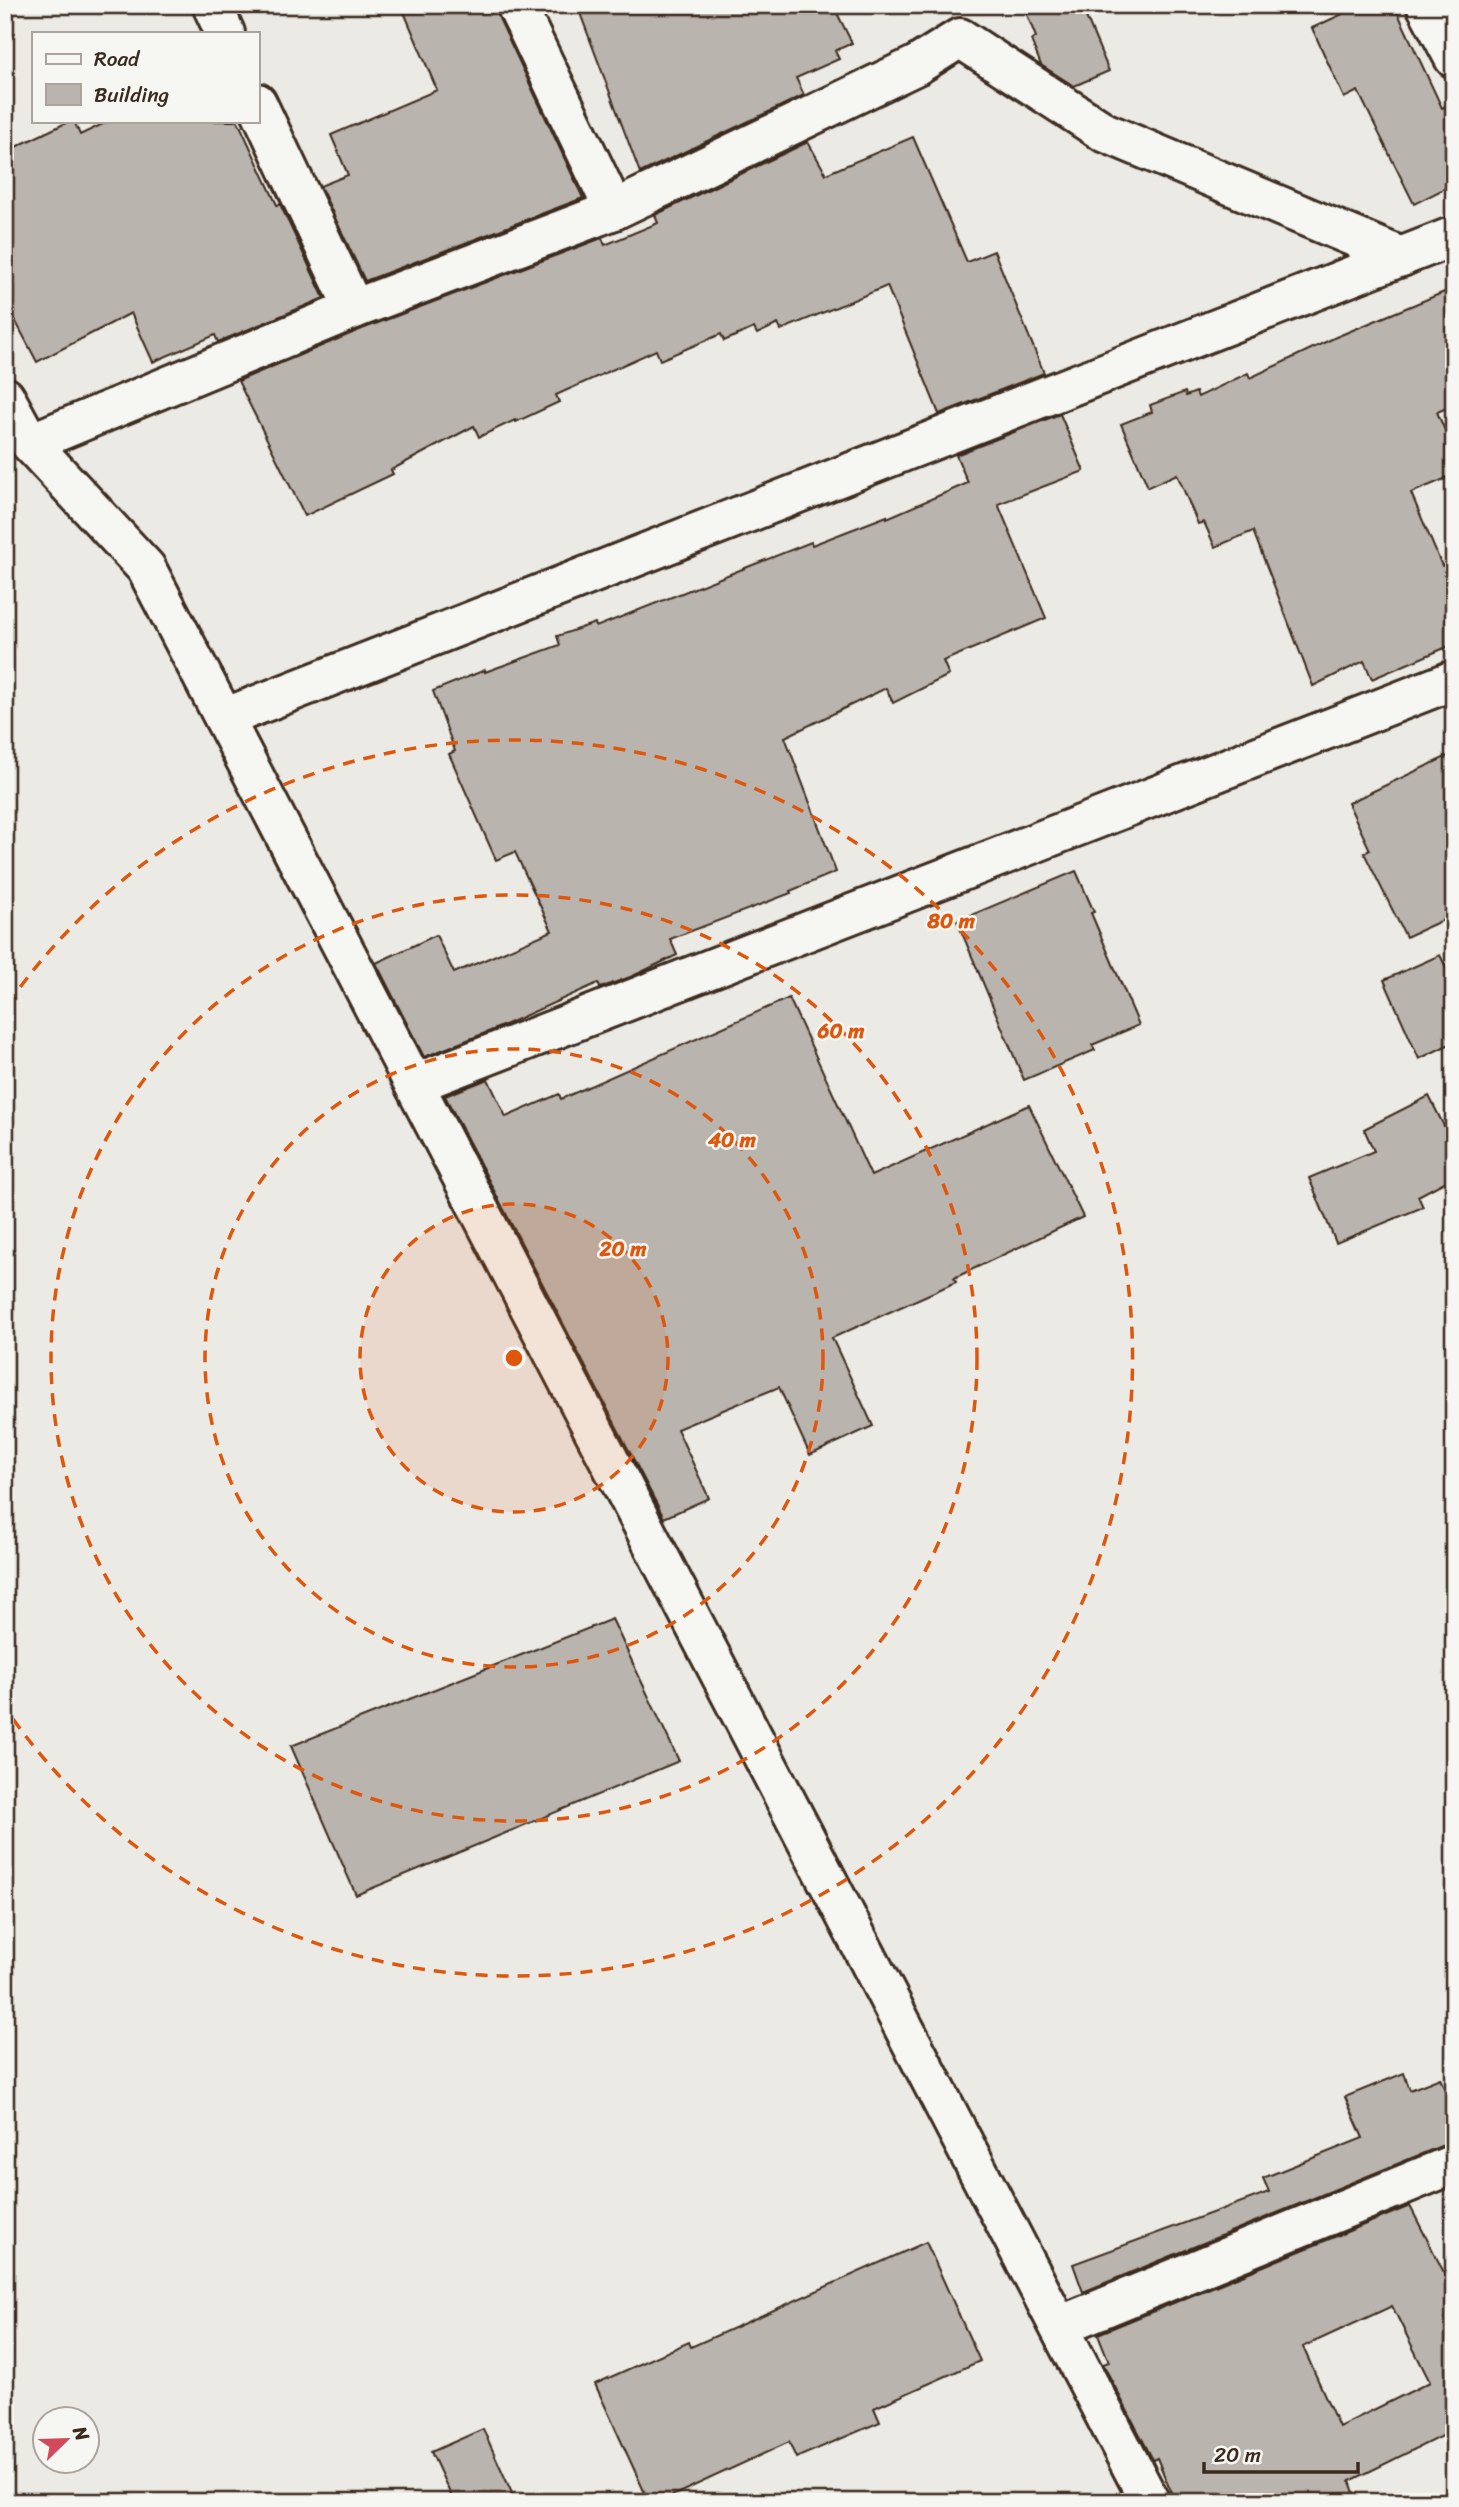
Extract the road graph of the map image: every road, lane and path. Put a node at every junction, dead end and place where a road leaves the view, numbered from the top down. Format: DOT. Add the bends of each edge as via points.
graph roads {
  1 [pos="212,5"];
  2 [pos="516,5"];
  3 [pos="1426,5"];
  4 [pos="225,32"];
  5 [pos="1454,58"];
  6 [pos="259,107"];
  7 [pos="614,210"];
  8 [pos="1454,236"];
  9 [pos="1402,257"];
  10 [pos="354,309"];
  11 [pos="5,397"];
  12 [pos="30,443"];
  13 [pos="1454,680"];
  14 [pos="224,718"];
  15 [pos="414,1084"];
  16 [pos="1454,2164"];
  17 [pos="1059,2326"];
  18 [pos="1150,2502"];
  1 -- 4 [label="street"];
  2 -- 7 [label="street"];
  3 -- 5 [label="street"];
  6 -- 10 [label="street"];
  7 -- 9 [label="street" via="917,65 960,38 1104,132"];
  7 -- 10 [label="street"];
  8 -- 9 [label="street"];
  9 -- 14 [label="street"];
  10 -- 12 [label="street"];
  11 -- 12 [label="street"];
  12 -- 14 [label="street" via="146,568"];
  13 -- 15 [label="street"];
  14 -- 15 [label="street"];
  15 -- 17 [label="street"];
  16 -- 17 [label="street"];
  17 -- 18 [label="street"];
}
